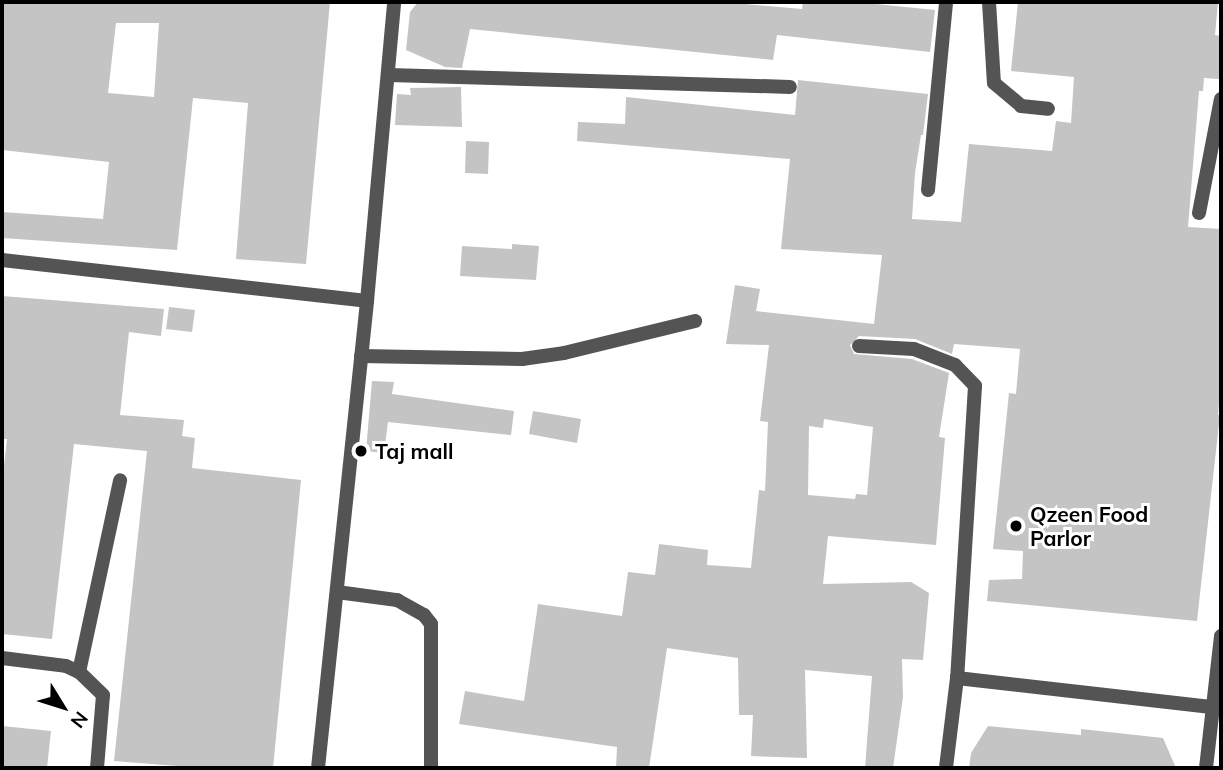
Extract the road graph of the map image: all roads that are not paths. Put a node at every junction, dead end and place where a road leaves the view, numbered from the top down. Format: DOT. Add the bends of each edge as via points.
graph roads {
  1 [pos="394,2"];
  2 [pos="946,2"];
  3 [pos="989,2"];
  4 [pos="389,75"];
  5 [pos="790,87"];
  6 [pos="1221,99"];
  7 [pos="1048,109"];
  8 [pos="928,190"];
  9 [pos="1199,213"];
  10 [pos="2,260"];
  11 [pos="368,301"];
  12 [pos="695,321"];
  13 [pos="859,346"];
  14 [pos="361,356"];
  15 [pos="120,480"];
  16 [pos="337,592"];
  17 [pos="1221,636"];
  18 [pos="2,658"];
  19 [pos="79,671"];
  20 [pos="957,678"];
  21 [pos="1213,707"];
  22 [pos="97,768"];
  23 [pos="318,768"];
  24 [pos="431,768"];
  25 [pos="946,768"];
  26 [pos="1206,768"];
  1 -- 4 [label="street"];
  2 -- 8 [label="street"];
  3 -- 7 [label="street" via="994,83 1021,106"];
  4 -- 5 [label="street"];
  4 -- 11 [label="street"];
  6 -- 9 [label="street"];
  10 -- 11 [label="street"];
  11 -- 14 [label="street"];
  12 -- 14 [label="street" via="522,359"];
  13 -- 20 [label="street" via="914,349 955,365 975,386"];
  14 -- 16 [label="street"];
  15 -- 19 [label="street"];
  16 -- 23 [label="street"];
  16 -- 24 [label="street" via="397,600 432,624"];
  17 -- 21 [label="street"];
  18 -- 19 [label="street"];
  19 -- 22 [label="street" via="103,695"];
  20 -- 21 [label="street"];
  20 -- 25 [label="street"];
  21 -- 26 [label="street"];
}
